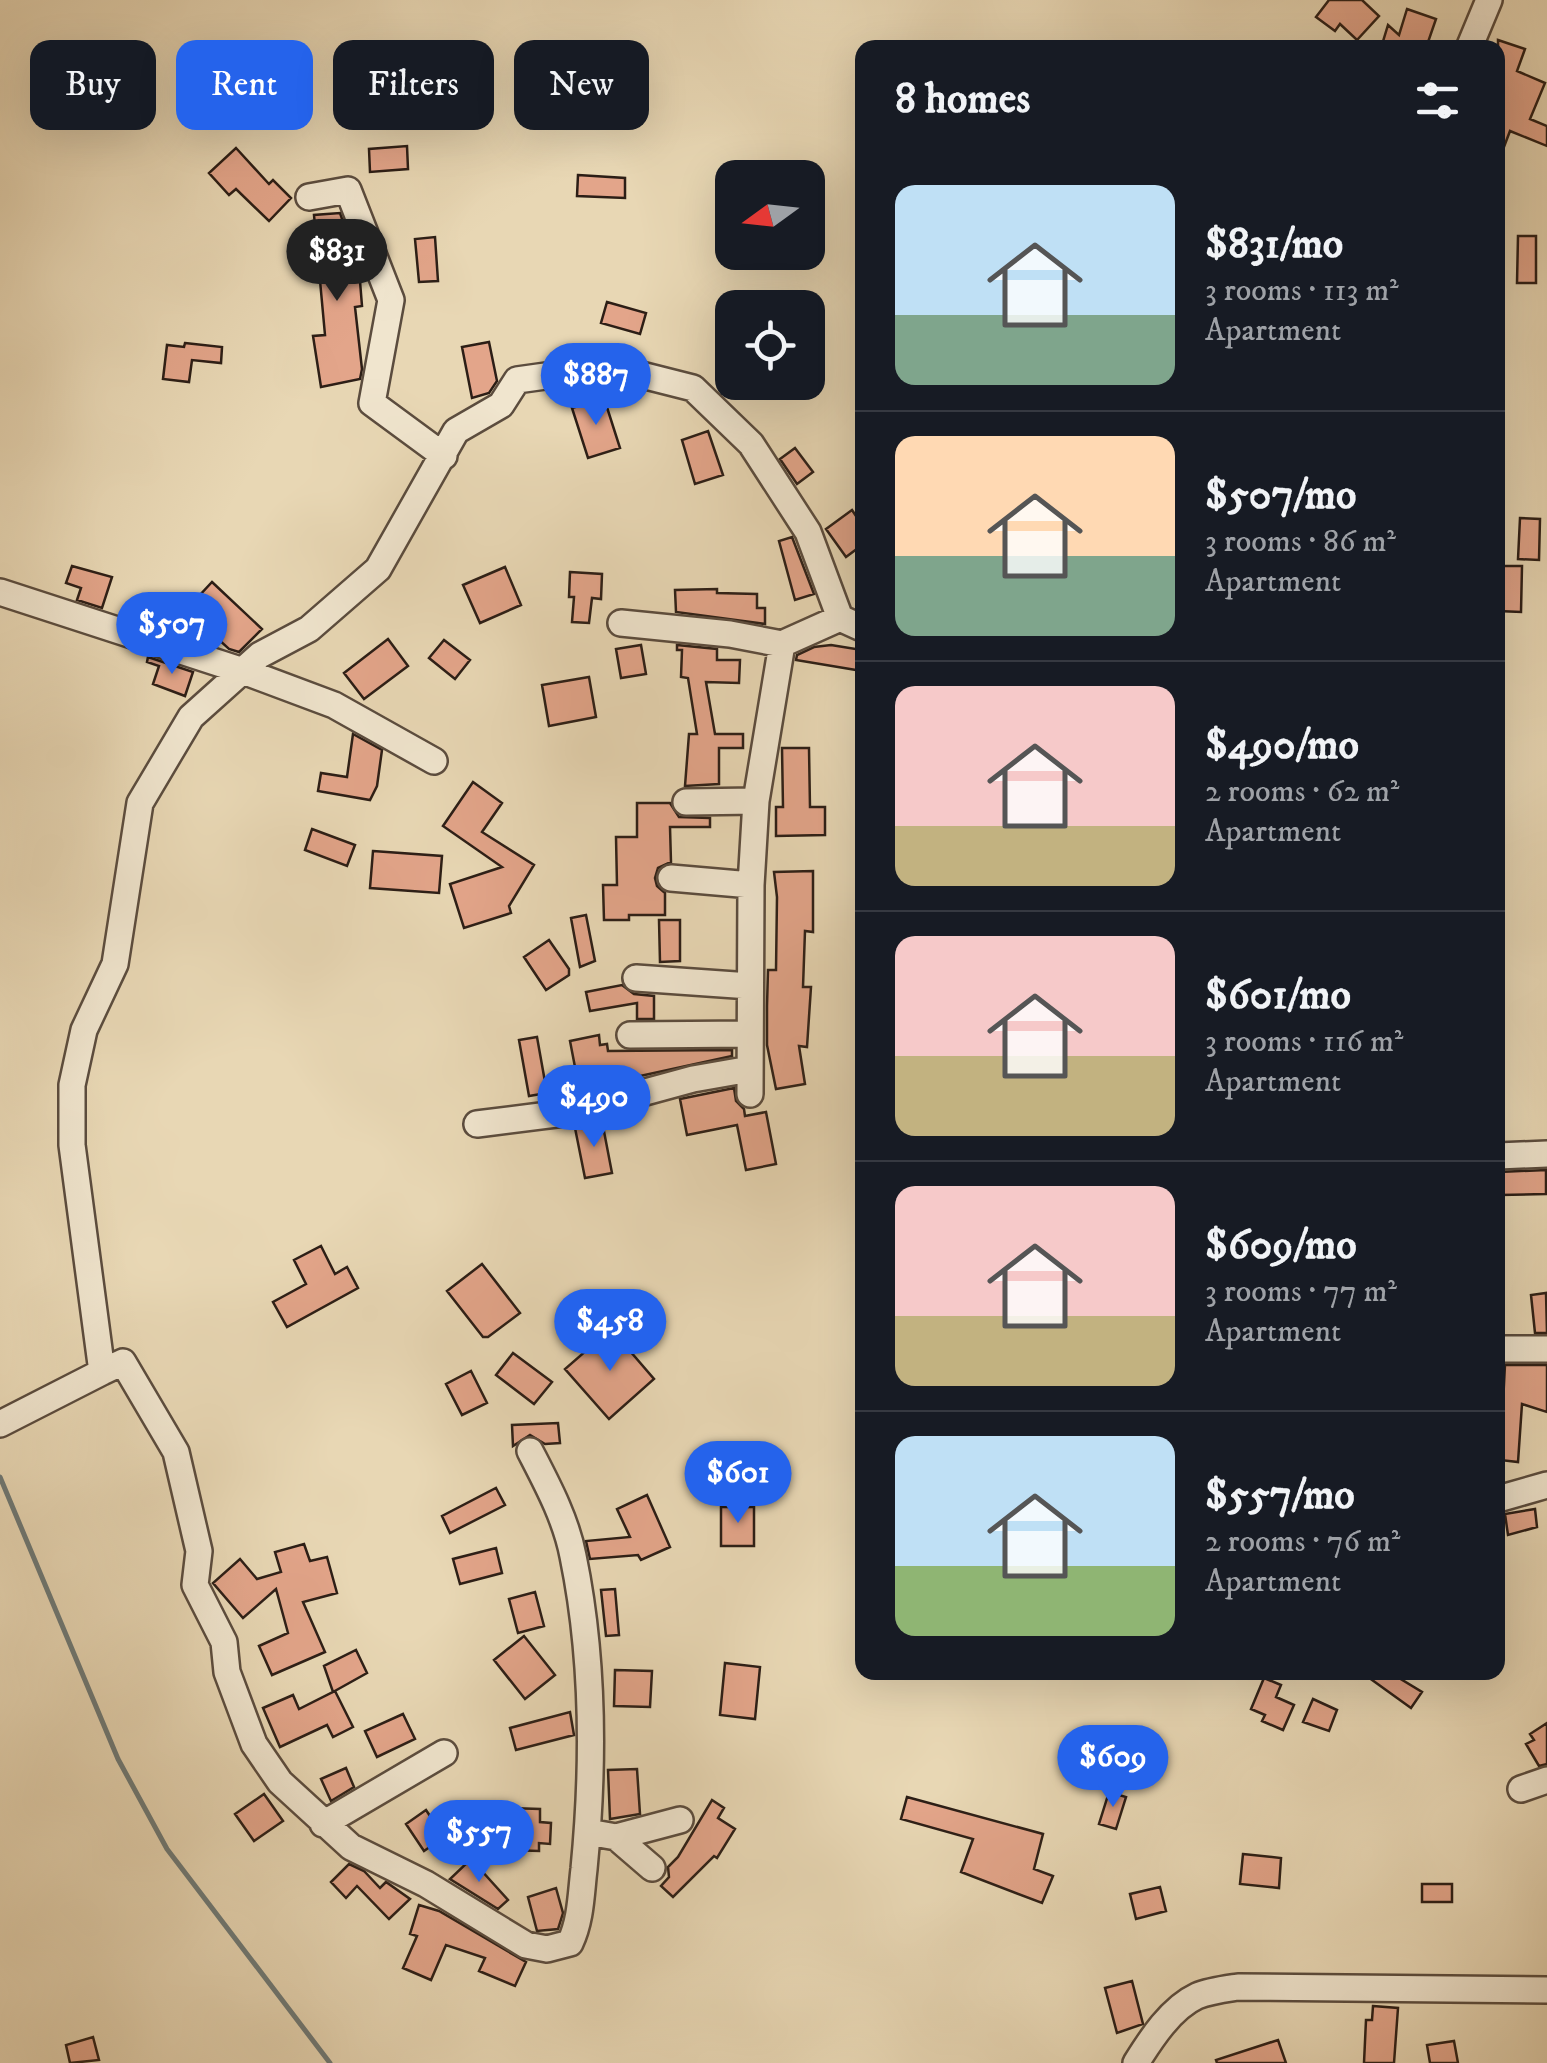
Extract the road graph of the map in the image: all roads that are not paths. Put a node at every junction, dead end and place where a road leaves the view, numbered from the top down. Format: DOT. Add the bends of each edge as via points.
graph roads {
  1 [pos="1489,0"];
  2 [pos="1472,40"];
  3 [pos="309,197"];
  4 [pos="444,456"];
  5 [pos="0,592"];
  6 [pos="621,623"];
  7 [pos="851,623"];
  8 [pos="782,644"];
  9 [pos="243,671"];
  10 [pos="434,761"];
  11 [pos="756,801"];
  12 [pos="686,802"];
  13 [pos="672,878"];
  14 [pos="751,885"];
  15 [pos="636,978"];
  16 [pos="750,986"];
  17 [pos="750,1034"];
  18 [pos="630,1035"];
  19 [pos="477,1124"];
  20 [pos="1547,1154"];
  21 [pos="1505,1156"];
  22 [pos="1505,1349"];
  23 [pos="1547,1350"];
  24 [pos="102,1372"];
  25 [pos="0,1424"];
  26 [pos="530,1451"];
  27 [pos="1547,1486"];
  28 [pos="1505,1497"];
  29 [pos="444,1753"];
  30 [pos="1547,1780"];
  31 [pos="1521,1788"];
  32 [pos="680,1820"];
  33 [pos="323,1824"];
  34 [pos="588,1832"];
  35 [pos="616,1838"];
  36 [pos="652,1868"];
  37 [pos="1547,1990"];
  38 [pos="1136,2063"];
  1 -- 2 [label="street"];
  3 -- 4 [label="street" via="348,190 391,300 372,403"];
  4 -- 7 [label="street" via="456,431 501,405 517,380 610,367 693,388 750,444 808,532"];
  4 -- 9 [label="street" via="378,569 308,629"];
  5 -- 9 [label="street"];
  6 -- 8 [label="street"];
  7 -- 8 [label="street"];
  8 -- 11 [label="street"];
  9 -- 10 [label="street" via="334,705"];
  9 -- 24 [label="street" via="191,717 140,802 115,964 84,1030 72,1084 72,1145"];
  11 -- 12 [label="street"];
  11 -- 14 [label="street"];
  13 -- 14 [label="street"];
  14 -- 16 [label="street"];
  15 -- 16 [label="street"];
  16 -- 17 [label="street"];
  17 -- 18 [label="street"];
  17 -- 19 [label="street" via="750,1081 693,1079 572,1112"];
  20 -- 21 [label="street"];
  22 -- 23 [label="street"];
  24 -- 25 [label="street"];
  24 -- 33 [label="street" via="123,1362 176,1452 198,1551 195,1585 224,1642 227,1672 254,1744 280,1782"];
  26 -- 34 [label="street" via="573,1554 591,1691"];
  27 -- 28 [label="street"];
  29 -- 33 [label="street"];
  30 -- 31 [label="street"];
  32 -- 35 [label="street"];
  33 -- 34 [label="street" via="351,1847 526,1945 548,1949 570,1943 578,1928"];
  34 -- 35 [label="street"];
  35 -- 36 [label="street"];
  37 -- 38 [label="street" via="1238,1987 1198,1995 1181,2006"];
}
